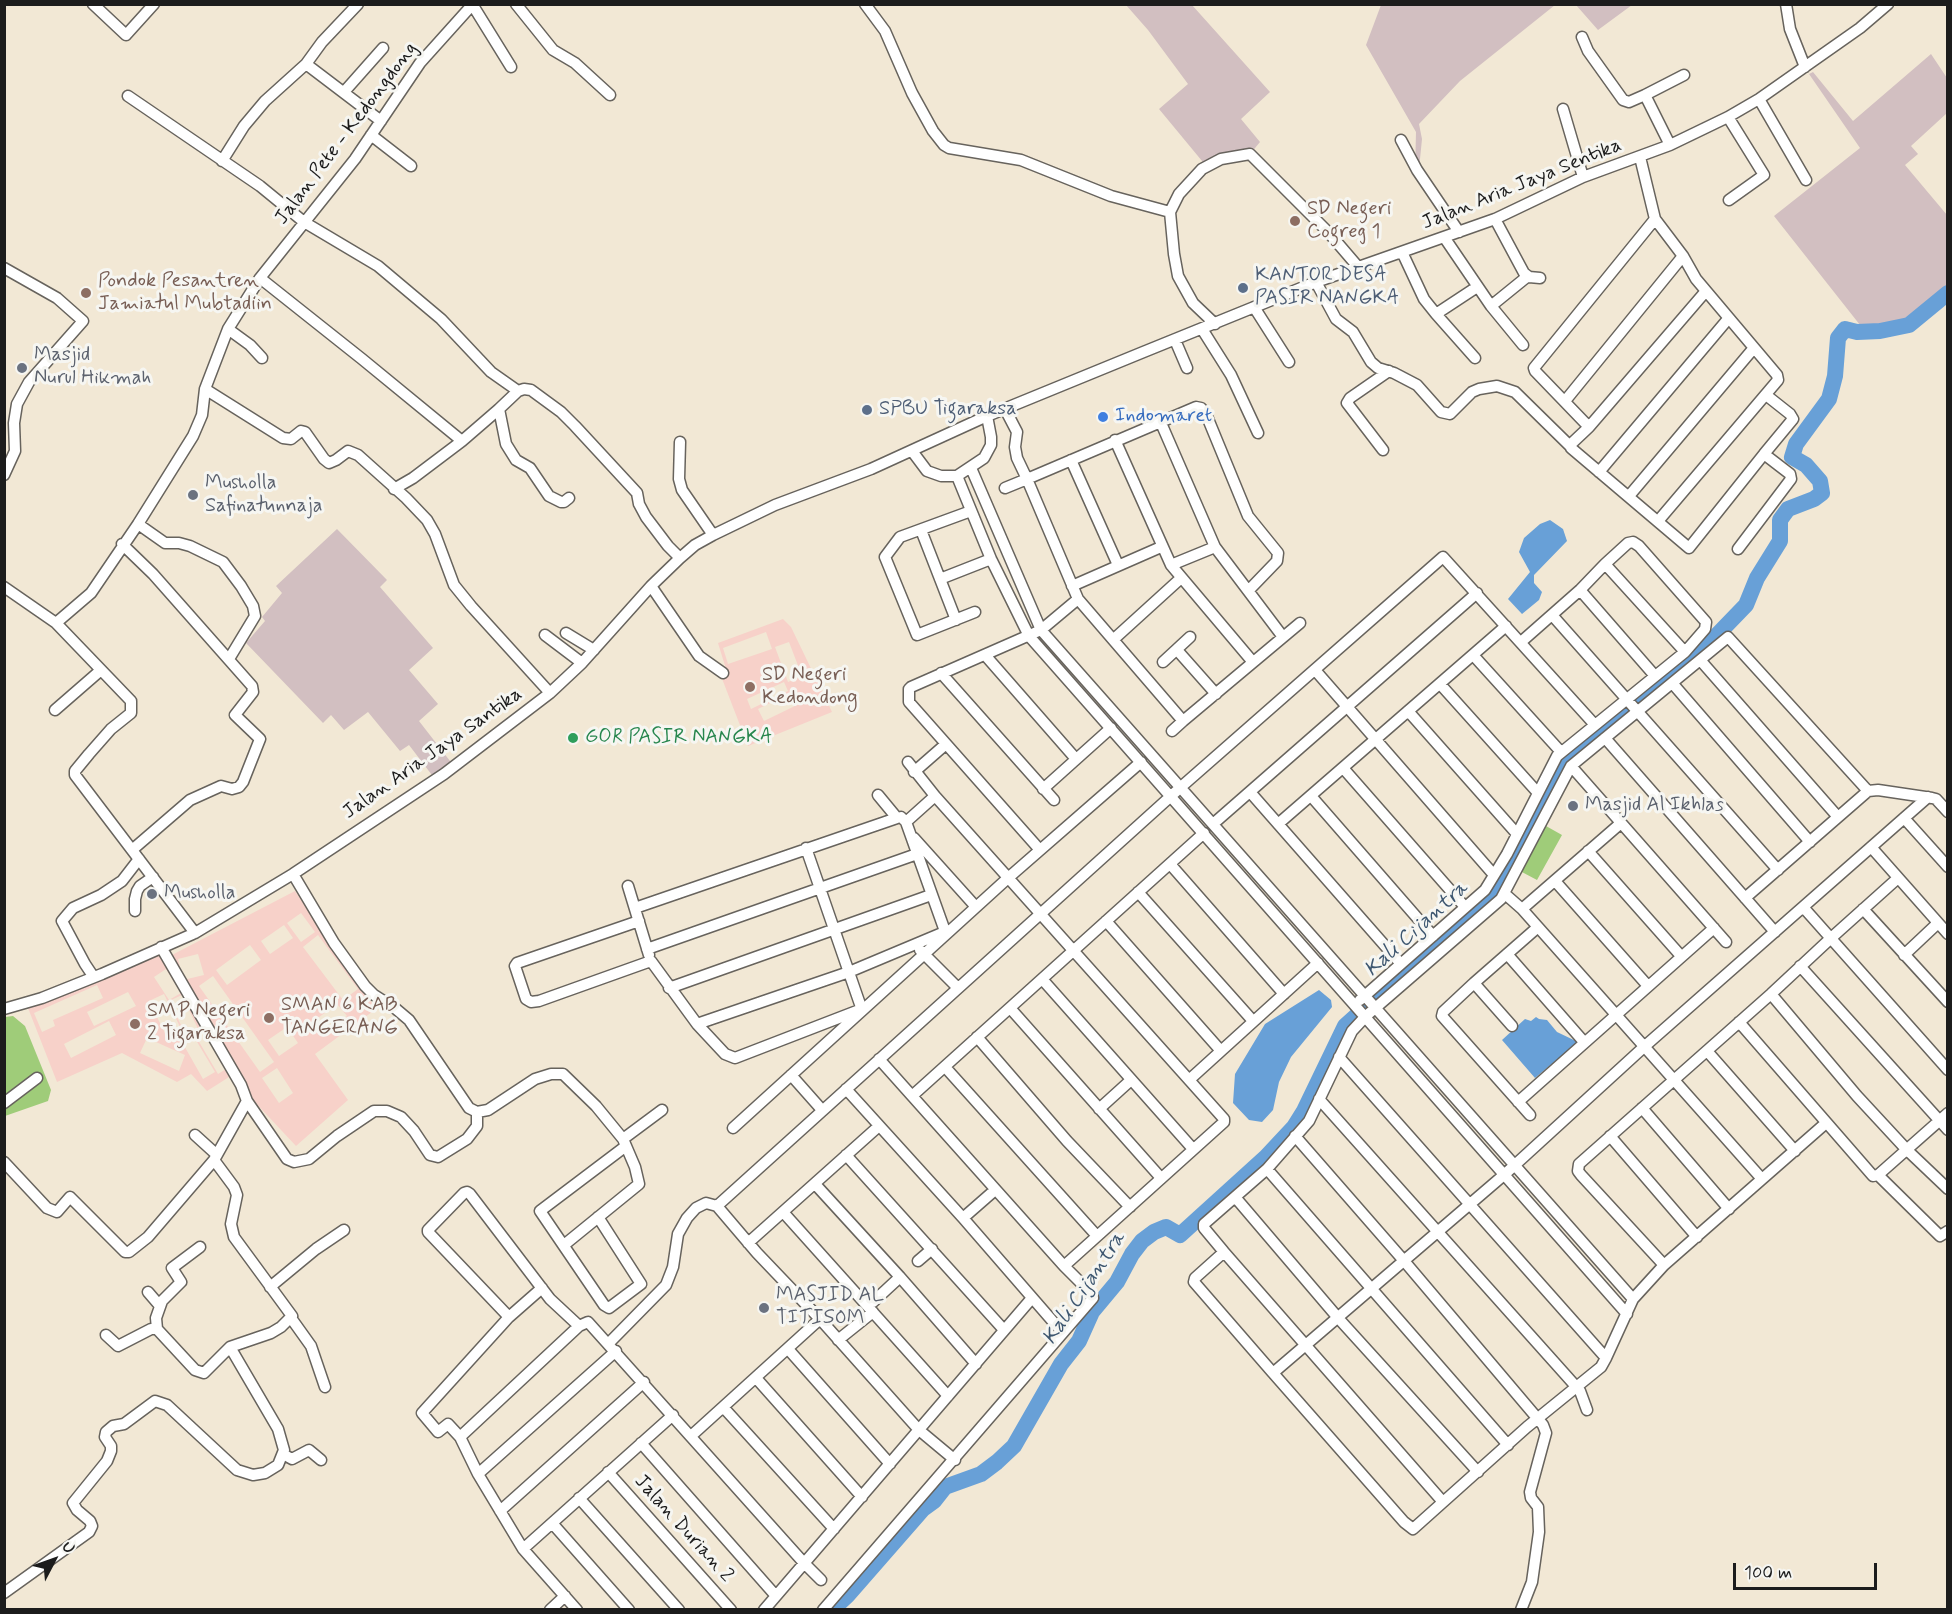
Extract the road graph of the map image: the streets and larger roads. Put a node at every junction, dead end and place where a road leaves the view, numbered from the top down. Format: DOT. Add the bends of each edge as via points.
graph roads {
  1 [pos="93,4"];
  2 [pos="154,4"];
  3 [pos="358,4"];
  4 [pos="516,4"];
  5 [pos="865,4"];
  6 [pos="1786,4"];
  7 [pos="1887,4"];
  8 [pos="472,5"];
  9 [pos="1582,37"];
  10 [pos="383,48"];
  11 [pos="306,64"];
  12 [pos="511,67"];
  13 [pos="1805,67"];
  14 [pos="1684,75"];
  15 [pos="344,92"];
  16 [pos="610,95"];
  17 [pos="1645,95"];
  18 [pos="128,96"];
  19 [pos="1759,99"];
  20 [pos="1563,109"];
  21 [pos="1728,117"];
  22 [pos="381,121"];
  23 [pos="372,135"];
  24 [pos="1401,140"];
  25 [pos="1670,145"];
  26 [pos="1640,157"];
  27 [pos="222,161"];
  28 [pos="411,166"];
  29 [pos="1583,177"];
  30 [pos="1806,180"];
  31 [pos="1729,200"];
  32 [pos="1170,212"];
  33 [pos="1495,219"];
  34 [pos="1655,219"];
  35 [pos="304,222"];
  36 [pos="1460,232"];
  37 [pos="1444,237"];
  38 [pos="1402,252"];
  39 [pos="1683,256"];
  40 [pos="4,268"];
  41 [pos="1359,268"];
  42 [pos="1527,276"];
  43 [pos="260,278"];
  44 [pos="1540,278"];
  45 [pos="1316,282"];
  46 [pos="1477,286"];
  47 [pos="1706,291"];
  48 [pos="1491,306"];
  49 [pos="1254,307"];
  50 [pos="1436,314"];
  51 [pos="1728,319"];
  52 [pos="1215,324"];
  53 [pos="228,329"];
  54 [pos="1202,329"];
  55 [pos="1175,340"];
  56 [pos="1523,345"];
  57 [pos="1753,349"];
  58 [pos="262,358"];
  59 [pos="1475,358"];
  60 [pos="1289,362"];
  61 [pos="1187,368"];
  62 [pos="1389,371"];
  63 [pos="205,389"];
  64 [pos="518,391"];
  65 [pos="1766,395"];
  66 [pos="1565,401"];
  67 [pos="499,409"];
  68 [pos="1005,409"];
  69 [pos="987,416"];
  70 [pos="1161,423"];
  71 [pos="1589,427"];
  72 [pos="1258,433"];
  73 [pos="1115,440"];
  74 [pos="462,441"];
  75 [pos="680,442"];
  76 [pos="1570,446"];
  77 [pos="1383,450"];
  78 [pos="912,451"];
  79 [pos="1764,454"];
  80 [pos="1071,460"];
  81 [pos="971,468"];
  82 [pos="1599,472"];
  83 [pos="4,475"];
  84 [pos="957,476"];
  85 [pos="1027,479"];
  86 [pos="1005,488"];
  87 [pos="394,489"];
  88 [pos="1629,496"];
  89 [pos="568,498"];
  90 [pos="971,511"];
  91 [pos="1659,520"];
  92 [pos="138,524"];
  93 [pos="921,530"];
  94 [pos="713,535"];
  95 [pos="122,544"];
  96 [pos="1161,547"];
  97 [pos="1215,547"];
  98 [pos="1738,549"];
  99 [pos="680,558"];
  100 [pos="991,559"];
  101 [pos="1605,564"];
  102 [pos="1118,565"];
  103 [pos="1171,566"];
  104 [pos="940,579"];
  105 [pos="1180,579"];
  106 [pos="651,586"];
  107 [pos="1072,586"];
  108 [pos="4,587"];
  109 [pos="1249,590"];
  110 [pos="1580,590"];
  111 [pos="1477,593"];
  112 [pos="1078,599"];
  113 [pos="975,612"];
  114 [pos="1552,615"];
  115 [pos="956,620"];
  116 [pos="1300,622"];
  117 [pos="56,623"];
  118 [pos="1506,626"];
  119 [pos="1041,630"];
  120 [pos="566,633"];
  121 [pos="545,635"];
  122 [pos="1029,636"];
  123 [pos="1190,637"];
  124 [pos="1283,637"];
  125 [pos="1114,639"];
  126 [pos="1521,642"];
  127 [pos="594,650"];
  128 [pos="1177,650"];
  129 [pos="1685,652"];
  130 [pos="984,655"];
  131 [pos="1473,655"];
  132 [pos="229,659"];
  133 [pos="1252,661"];
  134 [pos="1701,661"];
  135 [pos="1163,662"];
  136 [pos="582,663"];
  137 [pos="101,670"];
  138 [pos="1315,670"];
  139 [pos="723,673"];
  140 [pos="941,673"];
  141 [pos="1655,676"];
  142 [pos="1440,684"];
  143 [pos="1673,684"];
  144 [pos="550,693"];
  145 [pos="1216,694"];
  146 [pos="1632,705"];
  147 [pos="1347,707"];
  148 [pos="55,710"];
  149 [pos="1408,711"];
  150 [pos="1183,721"];
  151 [pos="1595,725"];
  152 [pos="1111,728"];
  153 [pos="1172,731"];
  154 [pos="1605,738"];
  155 [pos="1376,740"];
  156 [pos="946,744"];
  157 [pos="1561,752"];
  158 [pos="1076,759"];
  159 [pos="1141,762"];
  160 [pos="1571,766"];
  161 [pos="1343,768"];
  162 [pos="1181,788"];
  163 [pos="1043,789"];
  164 [pos="1868,791"];
  165 [pos="1250,792"];
  166 [pos="1538,793"];
  167 [pos="878,795"];
  168 [pos="935,796"];
  169 [pos="1171,796"];
  170 [pos="1311,796"];
  171 [pos="1928,797"];
  172 [pos="1054,800"];
  173 [pos="1947,812"];
  174 [pos="1838,818"];
  175 [pos="1904,818"];
  176 [pos="901,820"];
  177 [pos="1621,823"];
  178 [pos="1213,824"];
  179 [pos="1278,824"];
  180 [pos="910,833"];
  181 [pos="1204,833"];
  182 [pos="1517,834"];
  183 [pos="1810,842"];
  184 [pos="1871,847"];
  185 [pos="806,848"];
  186 [pos="132,850"];
  187 [pos="1040,850"];
  188 [pos="1588,851"];
  189 [pos="917,854"];
  190 [pos="139,860"];
  191 [pos="1170,864"];
  192 [pos="1947,867"];
  193 [pos="1778,870"];
  194 [pos="293,874"];
  195 [pos="1494,875"];
  196 [pos="153,877"];
  197 [pos="1008,878"];
  198 [pos="1898,878"];
  199 [pos="1555,881"];
  200 [pos="628,886"];
  201 [pos="820,888"];
  202 [pos="1138,892"];
  203 [pos="1505,894"];
  204 [pos="931,895"];
  205 [pos="1745,898"];
  206 [pos="976,907"];
  207 [pos="1803,907"];
  208 [pos="634,908"];
  209 [pos="1465,908"];
  210 [pos="1522,909"];
  211 [pos="1863,909"];
  212 [pos="135,911"];
  213 [pos="1040,914"];
  214 [pos="639,921"];
  215 [pos="1106,921"];
  216 [pos="1938,923"];
  217 [pos="1538,927"];
  218 [pos="1714,928"];
  219 [pos="834,929"];
  220 [pos="1775,932"];
  221 [pos="195,933"];
  222 [pos="945,933"];
  223 [pos="1947,934"];
  224 [pos="1433,936"];
  225 [pos="1830,939"];
  226 [pos="1726,942"];
  227 [pos="915,944"];
  228 [pos="161,947"];
  229 [pos="647,949"];
  230 [pos="1073,950"];
  231 [pos="924,954"];
  232 [pos="1507,954"];
  233 [pos="1904,954"];
  234 [pos="1682,956"];
  235 [pos="651,961"];
  236 [pos="1318,963"];
  237 [pos="1401,964"];
  238 [pos="1800,966"];
  239 [pos="849,972"];
  240 [pos="93,976"];
  241 [pos="1042,979"];
  242 [pos="1474,983"];
  243 [pos="1648,986"];
  244 [pos="669,988"];
  245 [pos="958,988"];
  246 [pos="1284,994"];
  247 [pos="1771,994"];
  248 [pos="1365,997"];
  249 [pos="1947,1002"];
  250 [pos="1010,1008"];
  251 [pos="1375,1008"];
  252 [pos="862,1009"];
  253 [pos="4,1010"];
  254 [pos="1360,1010"];
  255 [pos="1616,1014"];
  256 [pos="1254,1022"];
  257 [pos="1739,1022"];
  258 [pos="697,1023"];
  259 [pos="1512,1026"];
  260 [pos="977,1037"];
  261 [pos="1584,1042"];
  262 [pos="1645,1046"];
  263 [pos="1221,1051"];
  264 [pos="1707,1051"];
  265 [pos="1340,1057"];
  266 [pos="879,1059"];
  267 [pos="945,1067"];
  268 [pos="1947,1070"];
  269 [pos="790,1075"];
  270 [pos="37,1078"];
  271 [pos="1674,1079"];
  272 [pos="1131,1080"];
  273 [pos="1189,1080"];
  274 [pos="846,1089"];
  275 [pos="912,1096"];
  276 [pos="1319,1099"];
  277 [pos="247,1101"];
  278 [pos="1518,1102"];
  279 [pos="4,1103"];
  280 [pos="1642,1108"];
  281 [pos="1099,1109"];
  282 [pos="662,1110"];
  283 [pos="822,1110"];
  284 [pos="477,1112"];
  285 [pos="1947,1113"];
  286 [pos="1530,1115"];
  287 [pos="1826,1123"];
  288 [pos="879,1126"];
  289 [pos="1943,1126"];
  290 [pos="733,1128"];
  291 [pos="195,1135"];
  292 [pos="1295,1136"];
  293 [pos="1610,1136"];
  294 [pos="624,1142"];
  295 [pos="1193,1149"];
  296 [pos="1794,1150"];
  297 [pos="1907,1150"];
  298 [pos="846,1155"];
  299 [pos="215,1158"];
  300 [pos="4,1162"];
  301 [pos="1513,1165"];
  302 [pos="1267,1169"];
  303 [pos="1505,1174"];
  304 [pos="1878,1175"];
  305 [pos="1161,1178"];
  306 [pos="1762,1179"];
  307 [pos="814,1184"];
  308 [pos="1947,1189"];
  309 [pos="995,1190"];
  310 [pos="1235,1197"];
  311 [pos="1471,1204"];
  312 [pos="717,1206"];
  313 [pos="1130,1207"];
  314 [pos="1729,1209"];
  315 [pos="783,1212"];
  316 [pos="598,1217"];
  317 [pos="963,1218"];
  318 [pos="344,1230"];
  319 [pos="1947,1231"];
  320 [pos="1437,1232"];
  321 [pos="1097,1236"];
  322 [pos="1697,1237"];
  323 [pos="748,1243"];
  324 [pos="564,1245"];
  325 [pos="200,1247"];
  326 [pos="932,1249"];
  327 [pos="1224,1252"];
  328 [pos="918,1261"];
  329 [pos="1405,1262"];
  330 [pos="1664,1265"];
  331 [pos="1064,1266"];
  332 [pos="900,1277"];
  333 [pos="270,1287"];
  334 [pos="542,1288"];
  335 [pos="1371,1290"];
  336 [pos="148,1292"];
  337 [pos="1032,1298"];
  338 [pos="1633,1299"];
  339 [pos="160,1306"];
  340 [pos="873,1307"];
  341 [pos="1627,1314"];
  342 [pos="509,1317"];
  343 [pos="291,1318"];
  344 [pos="820,1319"];
  345 [pos="1339,1319"];
  346 [pos="579,1326"];
  347 [pos="157,1329"];
  348 [pos="1004,1330"];
  349 [pos="1062,1332"];
  350 [pos="105,1335"];
  351 [pos="838,1340"];
  352 [pos="230,1347"];
  353 [pos="612,1347"];
  354 [pos="1305,1347"];
  355 [pos="788,1348"];
  356 [pos="1606,1358"];
  357 [pos="976,1364"];
  358 [pos="1273,1373"];
  359 [pos="756,1378"];
  360 [pos="644,1382"];
  361 [pos="325,1387"];
  362 [pos="1576,1387"];
  363 [pos="948,1396"];
  364 [pos="723,1407"];
  365 [pos="1587,1410"];
  366 [pos="672,1415"];
  367 [pos="1539,1418"];
  368 [pos="919,1430"];
  369 [pos="691,1436"];
  370 [pos="460,1437"];
  371 [pos="640,1443"];
  372 [pos="1508,1444"];
  373 [pos="283,1454"];
  374 [pos="321,1460"];
  375 [pos="955,1460"];
  376 [pos="890,1464"];
  377 [pos="608,1472"];
  378 [pos="1478,1472"];
  379 [pos="478,1474"];
  380 [pos="862,1497"];
  381 [pos="579,1498"];
  382 [pos="1443,1503"];
  383 [pos="500,1511"];
  384 [pos="552,1523"];
  385 [pos="834,1529"];
  386 [pos="523,1549"];
  387 [pos="804,1563"];
  388 [pos="821,1580"];
  389 [pos="4,1593"];
  390 [pos="565,1596"];
  391 [pos="776,1596"];
  392 [pos="550,1610"];
  393 [pos="577,1610"];
  394 [pos="629,1610"];
  395 [pos="679,1610"];
  396 [pos="732,1610"];
  397 [pos="764,1610"];
  398 [pos="823,1610"];
  399 [pos="1521,1610"];
  1 -- 2 [label="street" via="126,35"];
  3 -- 11 [label="street"];
  4 -- 16 [label="street" via="553,50 575,63"];
  5 -- 32 [label="street" via="885,31 912,93 944,145 1021,160 1111,196"];
  6 -- 13 [label="street" via="1790,28"];
  7 -- 13 [label="street, Jalan Aria Jaya Sentika"];
  8 -- 12 [label="street"];
  8 -- 22 [label="street, Jalan Pete - Kedongdong" via="420,63"];
  9 -- 17 [label="street" via="1623,100 1629,102"];
  10 -- 15 [label="street"];
  11 -- 15 [label="street"];
  11 -- 27 [label="street" via="265,101"];
  13 -- 19 [label="street, Jalan Aria Jaya Sentika"];
  14 -- 17 [label="street"];
  15 -- 22 [label="street"];
  17 -- 25 [label="street"];
  18 -- 27 [label="street"];
  19 -- 21 [label="street, Jalan Aria Jaya Sentika"];
  19 -- 30 [label="street"];
  20 -- 29 [label="street"];
  21 -- 25 [label="street, Jalan Aria Jaya Sentika"];
  21 -- 31 [label="street" via="1764,174"];
  22 -- 23 [label="street, Jalan Pete - Kedongdong"];
  23 -- 28 [label="street"];
  23 -- 35 [label="street, Jalan Pete - Kedongdong"];
  24 -- 36 [label="street"];
  25 -- 26 [label="street, Jalan Aria Jaya Sentika"];
  26 -- 29 [label="street, Jalan Aria Jaya Sentika"];
  26 -- 34 [label="street"];
  27 -- 35 [label="street"];
  29 -- 33 [label="street, Jalan Aria Jaya Sentika"];
  32 -- 41 [label="street" via="1179,194 1202,169 1221,159 1250,154"];
  32 -- 52 [label="street" via="1178,276 1193,303"];
  33 -- 36 [label="street, Jalan Aria Jaya Sentika"];
  33 -- 42 [label="street"];
  34 -- 39 [label="street"];
  34 -- 66 [label="street" via="1534,368"];
  35 -- 43 [label="street, Jalan Pete - Kedongdong"];
  35 -- 64 [label="street" via="392,277 441,319 491,372"];
  36 -- 37 [label="street, Jalan Aria Jaya Sentika"];
  37 -- 38 [label="street, Jalan Aria Jaya Sentika"];
  37 -- 46 [label="street"];
  38 -- 41 [label="street, Jalan Aria Jaya Sentika"];
  38 -- 50 [label="street" via="1424,299"];
  39 -- 47 [label="street"];
  39 -- 66 [label="street"];
  40 -- 83 [label="street" via="57,298 84,321 29,382 17,404 15,451"];
  41 -- 45 [label="street, Jalan Aria Jaya Sentika"];
  42 -- 44 [label="street"];
  42 -- 48 [label="street"];
  43 -- 53 [label="street, Jalan Pete - Kedongdong"];
  43 -- 74 [label="street"];
  45 -- 49 [label="street, Jalan Aria Jaya Sentika"];
  45 -- 62 [label="street" via="1336,319 1353,332 1371,362"];
  46 -- 48 [label="street"];
  46 -- 50 [label="street"];
  47 -- 51 [label="street"];
  47 -- 71 [label="street"];
  48 -- 56 [label="street"];
  49 -- 52 [label="street, Jalan Aria Jaya Sentika"];
  49 -- 60 [label="street"];
  50 -- 59 [label="street"];
  51 -- 57 [label="street"];
  51 -- 82 [label="street"];
  52 -- 54 [label="street, Jalan Aria Jaya Sentika"];
  53 -- 58 [label="street"];
  53 -- 63 [label="street, Jalan Pete - Kedongdong"];
  54 -- 55 [label="street, Jalan Aria Jaya Sentika"];
  54 -- 72 [label="street" via="1231,375"];
  55 -- 61 [label="street"];
  55 -- 68 [label="street, Jalan Aria Jaya Sentika"];
  57 -- 65 [label="street" via="1778,378"];
  57 -- 88 [label="street"];
  62 -- 76 [label="street" via="1417,385 1448,415 1479,388 1497,386 1515,392"];
  62 -- 77 [label="street" via="1347,403"];
  63 -- 87 [label="street" via="283,438 291,439 305,432 329,463 348,451 355,452"];
  63 -- 92 [label="street, Jalan Pete - Kedongdong" via="198,426"];
  64 -- 67 [label="street"];
  64 -- 99 [label="street" via="531,390 575,426 637,493 646,517"];
  65 -- 79 [label="street" via="1793,419"];
  65 -- 91 [label="street"];
  66 -- 71 [label="street"];
  67 -- 74 [label="street"];
  67 -- 89 [label="street" via="506,444 516,460 530,468 549,496 561,502"];
  68 -- 69 [label="street, Jalan Aria Jaya Sentika"];
  68 -- 85 [label="street" via="1017,432 1014,447"];
  69 -- 78 [label="street, Jalan Aria Jaya Sentika"];
  69 -- 81 [label="street" via="991,445 984,458"];
  70 -- 73 [label="street"];
  70 -- 97 [label="street"];
  70 -- 109 [label="street" via="1196,407 1206,414 1248,516 1278,553 1277,561"];
  71 -- 76 [label="street"];
  73 -- 80 [label="street"];
  73 -- 96 [label="street"];
  74 -- 87 [label="street"];
  75 -- 94 [label="street" via="682,489"];
  76 -- 82 [label="street"];
  78 -- 84 [label="street" via="927,471"];
  78 -- 94 [label="street, Jalan Aria Jaya Santika" via="775,505"];
  79 -- 91 [label="street" via="1689,548"];
  79 -- 98 [label="street" via="1791,479"];
  80 -- 85 [label="street"];
  80 -- 102 [label="street"];
  81 -- 84 [label="street"];
  81 -- 119 [label="street"];
  82 -- 88 [label="street"];
  84 -- 90 [label="street"];
  85 -- 86 [label="street"];
  85 -- 107 [label="street"];
  87 -- 144 [label="street" via="432,528 454,585"];
  88 -- 91 [label="street"];
  90 -- 93 [label="street"];
  90 -- 100 [label="street"];
  92 -- 95 [label="street, Jalan Pete - Kedongdong"];
  92 -- 132 [label="street" via="165,543 190,546 223,561 241,586 255,616"];
  93 -- 104 [label="street"];
  93 -- 115 [label="street" via="900,537 886,559 916,634"];
  94 -- 99 [label="street, Jalan Aria Jaya Santika"];
  95 -- 117 [label="street, Jalan Pete - Kedongdong" via="91,593"];
  95 -- 132 [label="street"];
  96 -- 102 [label="street"];
  96 -- 103 [label="street"];
  97 -- 103 [label="street"];
  97 -- 109 [label="street"];
  99 -- 106 [label="street, Jalan Aria Jaya Santika"];
  100 -- 104 [label="street"];
  100 -- 122 [label="street"];
  101 -- 110 [label="street"];
  101 -- 129 [label="street"];
  101 -- 129 [label="street" via="1628,543 1639,546 1706,622 1705,630"];
  102 -- 107 [label="street"];
  103 -- 105 [label="street"];
  104 -- 115 [label="street"];
  105 -- 125 [label="street"];
  105 -- 133 [label="street"];
  106 -- 127 [label="street, Jalan Aria Jaya Santika"];
  106 -- 139 [label="street" via="699,657"];
  107 -- 112 [label="street"];
  108 -- 117 [label="street"];
  109 -- 124 [label="street"];
  110 -- 114 [label="street"];
  110 -- 141 [label="street"];
  111 -- 118 [label="street"];
  111 -- 138 [label="street" via="1443,557"];
  111 -- 147 [label="street"];
  112 -- 119 [label="street"];
  112 -- 125 [label="street"];
  113 -- 115 [label="street"];
  114 -- 126 [label="street"];
  114 -- 146 [label="street"];
  116 -- 124 [label="street"];
  117 -- 137 [label="street"];
  118 -- 126 [label="street"];
  118 -- 131 [label="street"];
  119 -- 122 [label="street"];
  119 -- 162 [label="street"];
  120 -- 127 [label="street"];
  121 -- 136 [label="street"];
  122 -- 130 [label="street"];
  122 -- 152 [label="street"];
  123 -- 128 [label="street"];
  124 -- 133 [label="street"];
  125 -- 150 [label="street"];
  126 -- 151 [label="street"];
  127 -- 136 [label="street, Jalan Aria Jaya Santika"];
  128 -- 135 [label="street"];
  128 -- 145 [label="street"];
  129 -- 141 [label="street"];
  130 -- 140 [label="street"];
  130 -- 158 [label="street"];
  131 -- 142 [label="street"];
  131 -- 157 [label="street"];
  132 -- 186 [label="street" via="254,692 236,712 236,718 260,739 243,782 232,789 221,786 190,800"];
  133 -- 145 [label="street"];
  134 -- 143 [label="street"];
  134 -- 164 [label="street" via="1730,638"];
  134 -- 174 [label="street"];
  136 -- 144 [label="street, Jalan Aria Jaya Santika"];
  137 -- 148 [label="street"];
  137 -- 186 [label="street" via="131,701 133,710 111,729 75,775"];
  138 -- 147 [label="street"];
  138 -- 162 [label="street"];
  140 -- 156 [label="street" via="911,687 908,699"];
  140 -- 163 [label="street"];
  141 -- 146 [label="street"];
  142 -- 149 [label="street"];
  142 -- 166 [label="street"];
  143 -- 146 [label="street"];
  143 -- 183 [label="street"];
  144 -- 194 [label="street, Jalan Aria Jaya Santika" via="444,774"];
  145 -- 150 [label="street"];
  146 -- 151 [label="street"];
  146 -- 154 [label="street"];
  146 -- 193 [label="street"];
  147 -- 155 [label="street"];
  147 -- 165 [label="street"];
  149 -- 155 [label="street"];
  149 -- 182 [label="street"];
  150 -- 153 [label="street"];
  151 -- 157 [label="street"];
  152 -- 158 [label="street"];
  152 -- 159 [label="street"];
  154 -- 160 [label="street"];
  154 -- 205 [label="street"];
  155 -- 161 [label="street"];
  155 -- 195 [label="street"];
  156 -- 168 [label="street" via="911,767"];
  156 -- 187 [label="street"];
  157 -- 166 [label="street"];
  158 -- 163 [label="street"];
  159 -- 169 [label="street"];
  159 -- 187 [label="street"];
  160 -- 177 [label="street"];
  160 -- 203 [label="street"];
  161 -- 170 [label="street"];
  161 -- 209 [label="street"];
  162 -- 169 [label="street"];
  162 -- 178 [label="street"];
  163 -- 172 [label="street"];
  164 -- 171 [label="street"];
  164 -- 174 [label="street"];
  165 -- 178 [label="street"];
  165 -- 179 [label="street"];
  166 -- 182 [label="street"];
  167 -- 176 [label="street"];
  168 -- 176 [label="street"];
  168 -- 197 [label="street"];
  169 -- 181 [label="street"];
  169 -- 213 [label="street"];
  170 -- 179 [label="street"];
  170 -- 224 [label="street"];
  171 -- 173 [label="street" via="1936,799"];
  171 -- 175 [label="street"];
  174 -- 183 [label="street"];
  175 -- 184 [label="street"];
  175 -- 192 [label="street"];
  176 -- 180 [label="street"];
  176 -- 185 [label="street"];
  177 -- 188 [label="street"];
  177 -- 218 [label="street"];
  178 -- 248 [label="street"];
  179 -- 237 [label="street"];
  180 -- 189 [label="street"];
  180 -- 206 [label="street"];
  181 -- 191 [label="street"];
  181 -- 236 [label="street"];
  182 -- 195 [label="street"];
  183 -- 193 [label="street"];
  184 -- 198 [label="street"];
  184 -- 207 [label="street"];
  185 -- 201 [label="street"];
  185 -- 208 [label="street"];
  186 -- 190 [label="street"];
  187 -- 197 [label="street"];
  188 -- 199 [label="street"];
  188 -- 234 [label="street"];
  189 -- 201 [label="street"];
  189 -- 204 [label="street"];
  190 -- 196 [label="street"];
  190 -- 240 [label="street" via="122,881 101,896 73,908 62,920"];
  191 -- 202 [label="street"];
  191 -- 246 [label="street"];
  193 -- 205 [label="street"];
  194 -- 221 [label="street, Jalan Aria Jaya Santika"];
  194 -- 284 [label="street" via="365,986 409,1020 469,1108"];
  195 -- 209 [label="street" via="1485,890"];
  196 -- 212 [label="street" via="137,891"];
  196 -- 221 [label="street"];
  197 -- 206 [label="street"];
  197 -- 213 [label="street"];
  198 -- 211 [label="street"];
  198 -- 216 [label="street"];
  199 -- 210 [label="street"];
  199 -- 243 [label="street"];
  200 -- 208 [label="street"];
  201 -- 219 [label="street"];
  201 -- 229 [label="street"];
  202 -- 215 [label="street"];
  202 -- 256 [label="street"];
  203 -- 210 [label="street"];
  203 -- 251 [label="street"];
  204 -- 219 [label="street"];
  204 -- 222 [label="street"];
  205 -- 220 [label="street"];
  206 -- 222 [label="street"];
  207 -- 220 [label="street"];
  207 -- 225 [label="street"];
  208 -- 214 [label="street"];
  209 -- 224 [label="street"];
  210 -- 217 [label="street"];
  211 -- 225 [label="street"];
  211 -- 233 [label="street"];
  213 -- 230 [label="street"];
  213 -- 245 [label="street"];
  214 -- 229 [label="street"];
  214 -- 235 [label="street" via="520,961 516,966 519,977 526,999 531,1002"];
  215 -- 230 [label="street"];
  215 -- 263 [label="street"];
  216 -- 223 [label="street"];
  216 -- 233 [label="street"];
  217 -- 232 [label="street"];
  217 -- 255 [label="street"];
  218 -- 226 [label="street"];
  218 -- 234 [label="street"];
  219 -- 239 [label="street"];
  219 -- 244 [label="street"];
  220 -- 262 [label="street"];
  221 -- 228 [label="street, Jalan Aria Jaya Santika"];
  222 -- 227 [label="street"];
  222 -- 231 [label="street"];
  224 -- 237 [label="street"];
  225 -- 238 [label="street"];
  225 -- 268 [label="street"];
  227 -- 231 [label="street"];
  227 -- 239 [label="street"];
  228 -- 240 [label="street, Jalan Aria Jaya Santika"];
  228 -- 277 [label="street" via="241,1084"];
  229 -- 235 [label="street"];
  230 -- 241 [label="street"];
  230 -- 273 [label="street"];
  231 -- 245 [label="street"];
  231 -- 252 [label="street"];
  232 -- 242 [label="street"];
  232 -- 261 [label="street"];
  233 -- 249 [label="street"];
  234 -- 243 [label="street"];
  235 -- 244 [label="street"];
  236 -- 246 [label="street"];
  236 -- 254 [label="street"];
  237 -- 248 [label="street"];
  238 -- 247 [label="street"];
  238 -- 289 [label="street"];
  239 -- 252 [label="street"];
  239 -- 258 [label="street"];
  240 -- 253 [label="street, Jalan Aria Jaya Santika"];
  241 -- 250 [label="street"];
  241 -- 272 [label="street"];
  242 -- 259 [label="street"];
  242 -- 278 [label="street" via="1442,1016"];
  243 -- 255 [label="street"];
  244 -- 258 [label="street"];
  245 -- 266 [label="street"];
  246 -- 256 [label="street"];
  247 -- 257 [label="street"];
  247 -- 297 [label="street" via="1834,1071"];
  248 -- 251 [label="street"];
  248 -- 254 [label="street"];
  250 -- 260 [label="street"];
  250 -- 281 [label="street"];
  251 -- 254 [label="street"];
  251 -- 301 [label="street"];
  252 -- 258 [label="street" via="735,1058 725,1054"];
  252 -- 269 [label="street"];
  254 -- 265 [label="street"];
  254 -- 303 [label="street"];
  255 -- 261 [label="street"];
  255 -- 262 [label="street"];
  256 -- 263 [label="street"];
  257 -- 264 [label="street"];
  257 -- 287 [label="street"];
  260 -- 267 [label="street"];
  260 -- 313 [label="street"];
  261 -- 278 [label="street"];
  262 -- 271 [label="street"];
  262 -- 301 [label="street"];
  263 -- 273 [label="street"];
  264 -- 271 [label="street"];
  264 -- 296 [label="street"];
  265 -- 276 [label="street"];
  265 -- 311 [label="street"];
  266 -- 274 [label="street"];
  266 -- 275 [label="street"];
  267 -- 275 [label="street"];
  267 -- 321 [label="street"];
  269 -- 283 [label="street"];
  269 -- 290 [label="street"];
  270 -- 279 [label="street"];
  271 -- 280 [label="street"];
  271 -- 306 [label="street"];
  272 -- 281 [label="street"];
  272 -- 295 [label="street"];
  273 -- 295 [label="street" via="1224,1119"];
  274 -- 283 [label="street"];
  274 -- 288 [label="street"];
  275 -- 309 [label="street"];
  276 -- 292 [label="street" via="1309,1121"];
  276 -- 320 [label="street"];
  277 -- 284 [label="street" via="287,1159 294,1162 309,1159 374,1112 387,1111 400,1117 430,1155 438,1157 467,1139 477,1126"];
  277 -- 299 [label="street"];
  278 -- 286 [label="street"];
  280 -- 293 [label="street"];
  280 -- 314 [label="street"];
  281 -- 305 [label="street"];
  282 -- 294 [label="street"];
  283 -- 312 [label="street"];
  284 -- 294 [label="street" via="488,1110 535,1079 562,1074 596,1106"];
  285 -- 289 [label="street"];
  287 -- 296 [label="street"];
  287 -- 304 [label="street" via="1873,1176"];
  288 -- 298 [label="street"];
  288 -- 317 [label="street"];
  289 -- 297 [label="street"];
  291 -- 299 [label="street"];
  292 -- 302 [label="street"];
  292 -- 329 [label="street"];
  293 -- 322 [label="street"];
  293 -- 330 [label="street" via="1581,1161 1578,1171"];
  294 -- 316 [label="street" via="639,1184"];
  294 -- 324 [label="street" via="540,1210"];
  295 -- 305 [label="street"];
  296 -- 306 [label="street"];
  297 -- 304 [label="street"];
  297 -- 308 [label="street"];
  298 -- 307 [label="street"];
  298 -- 326 [label="street"];
  299 -- 300 [label="street" via="148,1237 125,1252 70,1197 57,1212 47,1208"];
  299 -- 333 [label="street" via="237,1195 231,1230"];
  301 -- 303 [label="street"];
  301 -- 338 [label="street"];
  302 -- 310 [label="street"];
  302 -- 335 [label="street"];
  303 -- 311 [label="street"];
  303 -- 341 [label="street"];
  304 -- 319 [label="street" via="1940,1236"];
  305 -- 313 [label="street"];
  306 -- 314 [label="street"];
  307 -- 315 [label="street"];
  307 -- 332 [label="street"];
  309 -- 317 [label="street"];
  309 -- 331 [label="street"];
  310 -- 327 [label="street" via="1203,1226"];
  310 -- 345 [label="street"];
  311 -- 320 [label="street"];
  311 -- 356 [label="street"];
  312 -- 323 [label="street"];
  312 -- 353 [label="street" via="706,1203 687,1218 678,1234 666,1285"];
  313 -- 321 [label="street"];
  314 -- 322 [label="street"];
  315 -- 323 [label="street"];
  315 -- 340 [label="street"];
  316 -- 324 [label="street"];
  316 -- 324 [label="street" via="641,1286 606,1307"];
  317 -- 337 [label="street"];
  318 -- 333 [label="street"];
  320 -- 329 [label="street"];
  320 -- 362 [label="street"];
  321 -- 331 [label="street"];
  322 -- 330 [label="street"];
  323 -- 344 [label="street"];
  325 -- 339 [label="street" via="172,1268 181,1282"];
  326 -- 328 [label="street"];
  326 -- 348 [label="street"];
  327 -- 354 [label="street"];
  327 -- 358 [label="street" via="1194,1282"];
  329 -- 335 [label="street"];
  329 -- 367 [label="street"];
  330 -- 338 [label="street"];
  331 -- 349 [label="street" via="1093,1298"];
  332 -- 340 [label="street"];
  332 -- 357 [label="street"];
  333 -- 343 [label="street"];
  334 -- 342 [label="street"];
  334 -- 342 [label="street" via="470,1194 464,1193 428,1232"];
  334 -- 346 [label="street"];
  335 -- 345 [label="street"];
  335 -- 372 [label="street"];
  336 -- 339 [label="street"];
  337 -- 348 [label="street"];
  337 -- 349 [label="street"];
  338 -- 341 [label="street"];
  339 -- 347 [label="street"];
  340 -- 351 [label="street"];
  340 -- 363 [label="street"];
  341 -- 356 [label="street"];
  342 -- 370 [label="street" via="422,1413 438,1432 448,1424"];
  343 -- 352 [label="street" via="271,1333"];
  343 -- 361 [label="street" via="311,1346"];
  344 -- 351 [label="street"];
  344 -- 355 [label="street"];
  345 -- 354 [label="street"];
  345 -- 378 [label="street"];
  346 -- 353 [label="street" via="588,1322"];
  346 -- 370 [label="street"];
  347 -- 350 [label="street" via="118,1346"];
  347 -- 352 [label="street" via="200,1372 207,1371"];
  348 -- 357 [label="street"];
  349 -- 375 [label="street"];
  351 -- 368 [label="street"];
  352 -- 373 [label="street" via="278,1428"];
  353 -- 360 [label="street"];
  353 -- 379 [label="street"];
  354 -- 358 [label="street"];
  354 -- 382 [label="street"];
  355 -- 359 [label="street"];
  355 -- 376 [label="street"];
  356 -- 362 [label="street"];
  357 -- 363 [label="street"];
  358 -- 382 [label="street" via="1409,1527 1416,1527"];
  359 -- 364 [label="street"];
  359 -- 380 [label="street"];
  360 -- 366 [label="street"];
  360 -- 383 [label="street"];
  362 -- 365 [label="street"];
  362 -- 367 [label="street"];
  363 -- 368 [label="street"];
  364 -- 369 [label="street"];
  364 -- 385 [label="street"];
  366 -- 369 [label="street"];
  366 -- 371 [label="street"];
  367 -- 372 [label="street"];
  367 -- 399 [label="street" via="1546,1433 1530,1492 1539,1532 1533,1575"];
  368 -- 375 [label="street"];
  368 -- 376 [label="street"];
  369 -- 387 [label="street"];
  370 -- 379 [label="street"];
  371 -- 377 [label="street"];
  371 -- 391 [label="street"];
  372 -- 378 [label="street"];
  373 -- 374 [label="street" via="292,1459 309,1450"];
  373 -- 389 [label="street" via="272,1469 245,1474 231,1466 167,1405 155,1401 124,1424 107,1430 105,1437 111,1451 107,1461 73,1503 90,1521 89,1532"];
  375 -- 398 [label="street"];
  376 -- 380 [label="street"];
  377 -- 381 [label="street"];
  377 -- 396 [label="street, Jalan Durian 2"];
  378 -- 382 [label="street"];
  379 -- 383 [label="street"];
  380 -- 385 [label="street"];
  381 -- 384 [label="street"];
  381 -- 395 [label="street"];
  383 -- 386 [label="street"];
  384 -- 386 [label="street"];
  384 -- 394 [label="street"];
  385 -- 387 [label="street"];
  386 -- 390 [label="street"];
  387 -- 388 [label="street"];
  387 -- 391 [label="street"];
  390 -- 392 [label="street"];
  390 -- 393 [label="street"];
  391 -- 397 [label="street"];
}
